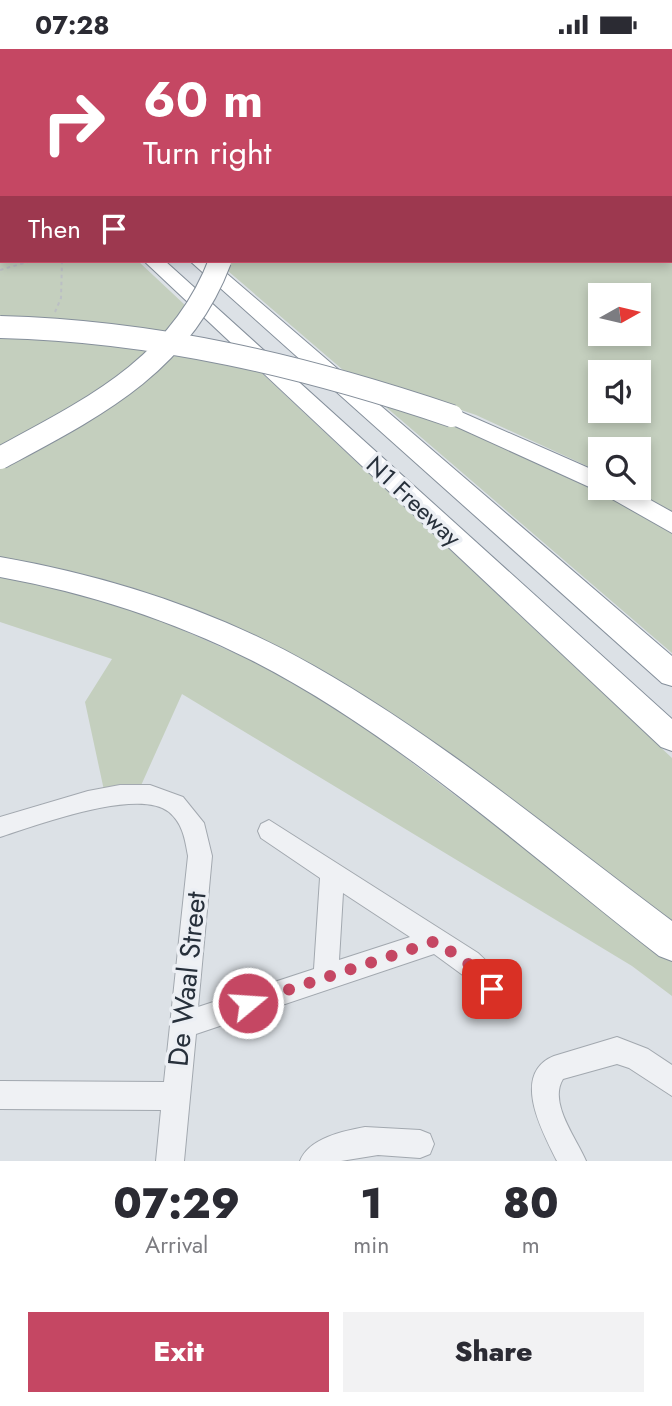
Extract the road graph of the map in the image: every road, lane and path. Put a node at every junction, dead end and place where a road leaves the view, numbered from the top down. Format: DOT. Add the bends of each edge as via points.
graph roads {
  1 [pos="24,263"];
  2 [pos="62,263"];
  3 [pos="156,263"];
  4 [pos="202,263"];
  5 [pos="219,263"];
  6 [pos="0,270"];
  7 [pos="53,317"];
  8 [pos="0,327"];
  9 [pos="0,458"];
  10 [pos="588,477"];
  11 [pos="630,500"];
  12 [pos="672,524"];
  13 [pos="0,567"];
  14 [pos="672,674"];
  15 [pos="672,738"];
  16 [pos="0,827"];
  17 [pos="269,831"];
  18 [pos="332,872"];
  19 [pos="436,941"];
  20 [pos="672,943"];
  21 [pos="326,978"];
  22 [pos="500,1004"];
  23 [pos="183,1025"];
  24 [pos="672,1082"];
  25 [pos="0,1095"];
  26 [pos="176,1096"];
  27 [pos="420,1144"];
  28 [pos="170,1161"];
  29 [pos="314,1161"];
  30 [pos="572,1161"];
  1 -- 6 [label="path"];
  2 -- 7 [label="path" via="61,298"];
  3 -- 15 [label="highway, N1 Freeway"];
  4 -- 14 [label="highway, N1 Freeway"];
  5 -- 9 [label="highway, bridge" via="206,297 153,362 85,411"];
  8 -- 10 [label="highway, bridge" via="123,335 232,352 326,375 452,415"];
  11 -- 12 [label="highway"];
  13 -- 20 [label="highway" via="107,592 191,622 280,663 400,740"];
  16 -- 23 [label="street, De Waal Street" via="122,793 157,795 176,805 190,820 200,856"];
  17 -- 18 [label="street"];
  18 -- 19 [label="street"];
  18 -- 21 [label="street"];
  19 -- 21 [label="street"];
  19 -- 22 [label="street" via="484,975"];
  21 -- 23 [label="street"];
  23 -- 26 [label="street, De Waal Street"];
  24 -- 30 [label="street" via="625,1049 554,1069 544,1092"];
  25 -- 26 [label="street"];
  26 -- 28 [label="street, De Waal Street"];
  27 -- 29 [label="street" via="369,1138"];
}
